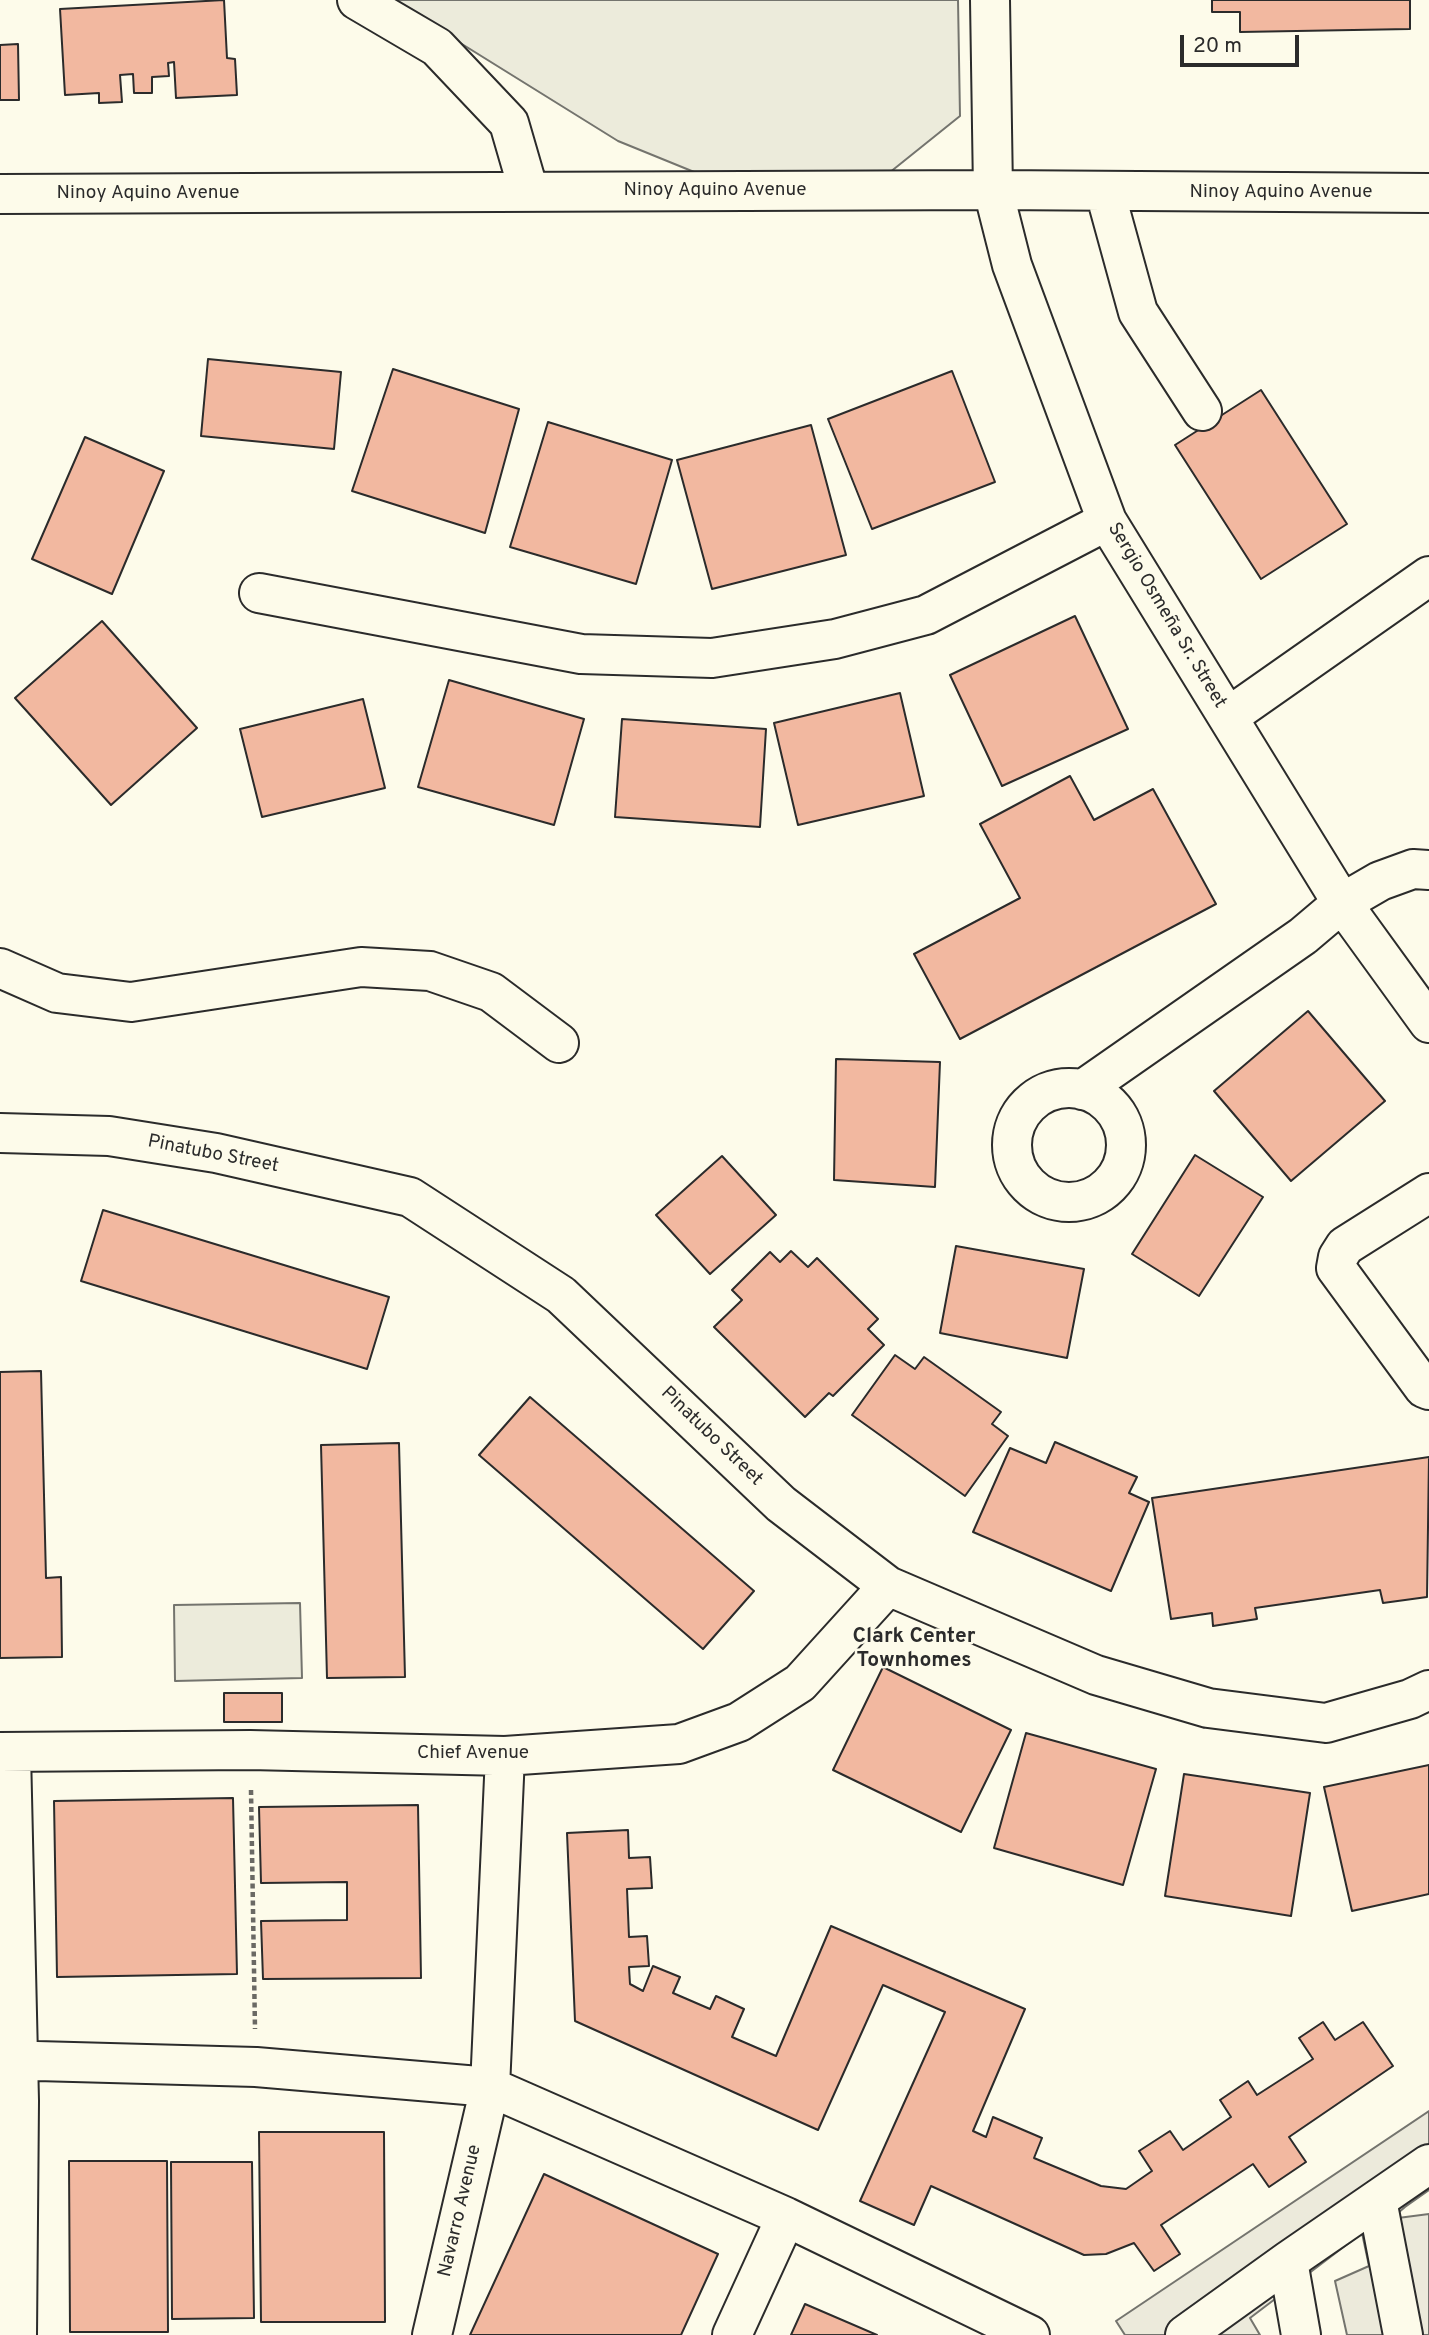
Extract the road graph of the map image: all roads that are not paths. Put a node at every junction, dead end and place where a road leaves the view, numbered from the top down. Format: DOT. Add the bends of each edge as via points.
graph roads {
  1 [pos="356,0"];
  2 [pos="990,0"];
  3 [pos="993,190"];
  4 [pos="529,192"];
  5 [pos="1105,192"];
  6 [pos="1429,193"];
  7 [pos="0,194"];
  8 [pos="1202,411"];
  9 [pos="1107,521"];
  10 [pos="1429,576"];
  11 [pos="259,593"];
  12 [pos="1228,717"];
  13 [pos="1429,870"];
  14 [pos="1342,903"];
  15 [pos="0,968"];
  16 [pos="1429,1023"];
  17 [pos="559,1043"];
  18 [pos="1082,1090"];
  19 [pos="0,1133"];
  20 [pos="1429,1193"];
  21 [pos="1429,1390"];
  22 [pos="888,1586"];
  23 [pos="1429,1690"];
  24 [pos="6,1752"];
  25 [pos="505,1756"];
  26 [pos="9,2060"];
  27 [pos="490,2087"];
  28 [pos="1429,2164"];
  29 [pos="1377,2200"];
  30 [pos="786,2217"];
  31 [pos="1288,2261"];
  32 [pos="17,2335"];
  33 [pos="432,2335"];
  34 [pos="732,2335"];
  35 [pos="1030,2335"];
  36 [pos="1185,2335"];
  37 [pos="1301,2335"];
  38 [pos="1403,2335"];
  1 -- 4 [label="street" via="437,47 509,123"];
  2 -- 3 [label="street, Sergio Osmeña Sr. Street"];
  3 -- 4 [label="street, Ninoy Aquino Avenue"];
  3 -- 5 [label="street, Ninoy Aquino Avenue"];
  3 -- 9 [label="street, Sergio Osmeña Sr. Street" via="1012,265"];
  4 -- 7 [label="street, Ninoy Aquino Avenue"];
  5 -- 6 [label="street, Ninoy Aquino Avenue"];
  5 -- 8 [label="street" via="1138,312"];
  9 -- 11 [label="street" via="926,615 835,639 712,658 581,654"];
  9 -- 12 [label="street, Sergio Osmeña Sr. Street"];
  10 -- 12 [label="street"];
  12 -- 14 [label="street, Sergio Osmeña Sr. Street"];
  13 -- 14 [label="street" via="1413,869 1380,881"];
  14 -- 16 [label="street, Sergio Osmeña Sr. Street"];
  14 -- 18 [label="street" via="1303,936"];
  15 -- 17 [label="street" via="57,993 131,1002 361,967 430,971 491,992"];
  19 -- 22 [label="street, Pinatubo Street" via="109,1136 216,1153 410,1197 561,1294 781,1504"];
  20 -- 21 [label="street" via="1345,1246 1336,1268"];
  22 -- 23 [label="street, Pinatubo Street" via="1096,1675 1208,1708 1326,1723"];
  22 -- 25 [label="street, Chief Avenue" via="800,1683 739,1722 679,1744"];
  24 -- 25 [label="street, Chief Avenue" via="250,1750"];
  24 -- 26 [label="street"];
  25 -- 27 [label="street, Navarro Avenue"];
  26 -- 27 [label="street" via="256,2067"];
  26 -- 32 [label="street"];
  27 -- 30 [label="street"];
  27 -- 33 [label="street, Navarro Avenue"];
  28 -- 29 [label="street"];
  29 -- 31 [label="street"];
  29 -- 38 [label="street"];
  30 -- 34 [label="street"];
  30 -- 35 [label="street"];
  31 -- 36 [label="street"];
  31 -- 37 [label="street"];
}
